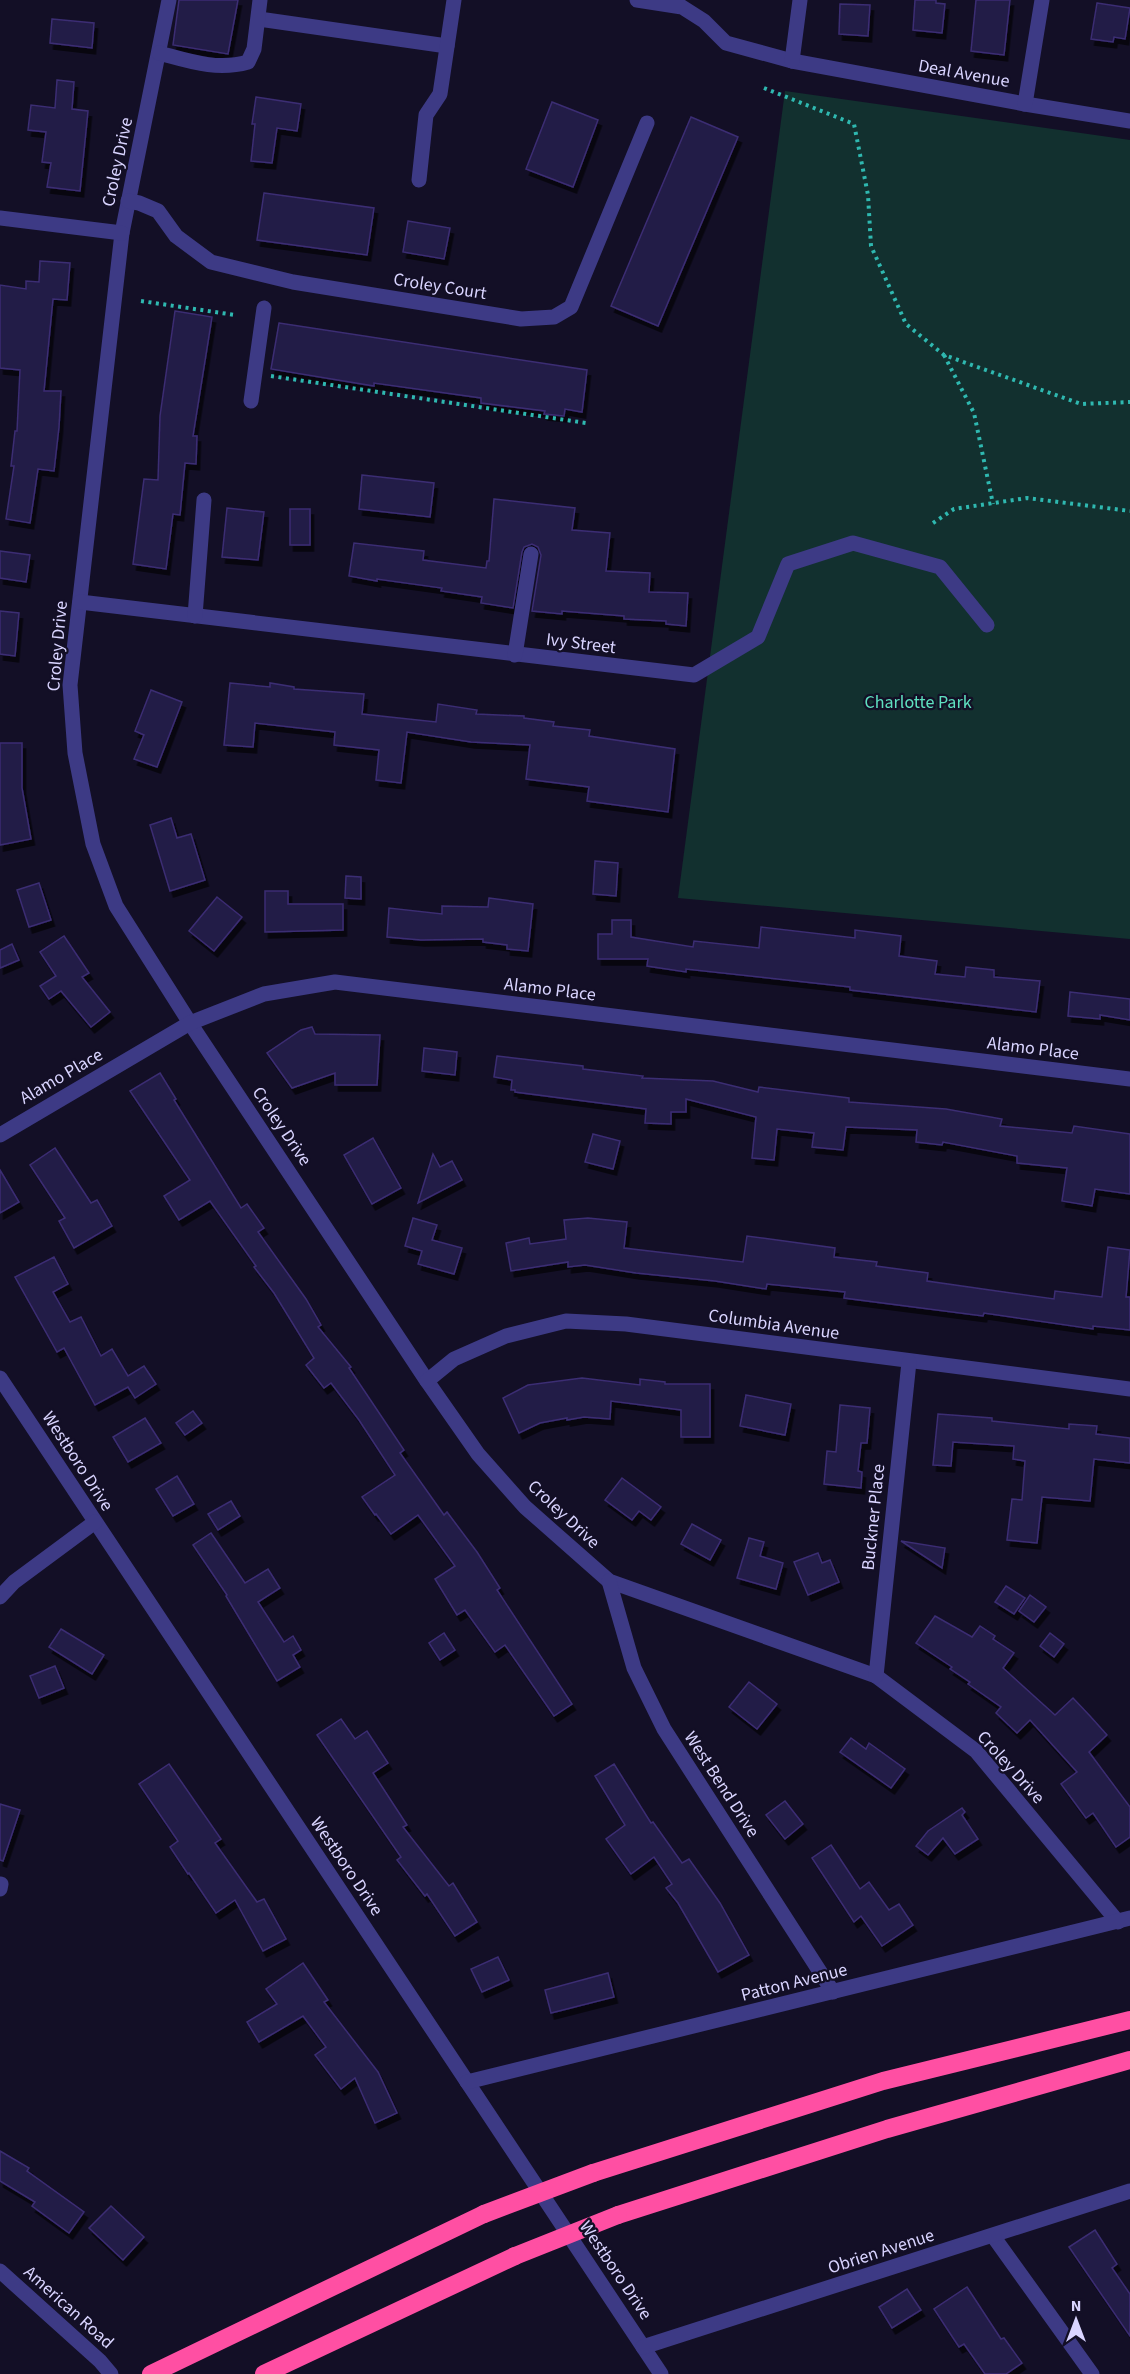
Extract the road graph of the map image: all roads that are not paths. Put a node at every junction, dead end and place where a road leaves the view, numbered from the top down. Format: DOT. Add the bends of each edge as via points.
graph roads {
  1 [pos="170,0"];
  2 [pos="260,0"];
  3 [pos="454,0"];
  4 [pos="637,0"];
  5 [pos="800,0"];
  6 [pos="1042,0"];
  7 [pos="259,18"];
  8 [pos="447,46"];
  9 [pos="159,53"];
  10 [pos="792,61"];
  11 [pos="1025,104"];
  12 [pos="1130,121"];
  13 [pos="647,123"];
  14 [pos="419,180"];
  15 [pos="129,201"];
  16 [pos="0,218"];
  17 [pos="122,233"];
  18 [pos="264,308"];
  19 [pos="251,401"];
  20 [pos="204,500"];
  21 [pos="531,554"];
  22 [pos="80,602"];
  23 [pos="195,616"];
  24 [pos="987,625"];
  25 [pos="515,655"];
  26 [pos="190,1023"];
  27 [pos="1130,1079"];
  28 [pos="0,1135"];
  29 [pos="909,1362"];
  30 [pos="0,1378"];
  31 [pos="427,1381"];
  32 [pos="1130,1389"];
  33 [pos="95,1522"];
  34 [pos="609,1581"];
  35 [pos="0,1598"];
  36 [pos="876,1676"];
  37 [pos="1124,1920"];
  38 [pos="833,1992"];
  39 [pos="1130,2020"];
  40 [pos="1130,2060"];
  41 [pos="467,2082"];
  42 [pos="1130,2191"];
  43 [pos="993,2236"];
  44 [pos="0,2271"];
  45 [pos="643,2347"];
  46 [pos="111,2374"];
  47 [pos="151,2374"];
  48 [pos="264,2374"];
  49 [pos="661,2374"];
  50 [pos="1092,2374"];
  1 -- 9 [label="street, Croley Drive"];
  2 -- 7 [label="street"];
  3 -- 8 [label="street"];
  4 -- 10 [label="street, Deal Avenue" via="682,7 704,21 726,43"];
  5 -- 10 [label="street"];
  6 -- 11 [label="street"];
  7 -- 8 [label="street"];
  7 -- 9 [label="street" via="248,62 204,66"];
  8 -- 14 [label="street" via="440,94 426,115"];
  9 -- 15 [label="street, Croley Drive"];
  10 -- 11 [label="street, Deal Avenue"];
  11 -- 12 [label="street, Deal Avenue"];
  13 -- 15 [label="street, Croley Court" via="571,307 554,316 521,319 293,282 211,262 176,236 158,211"];
  15 -- 17 [label="street, Croley Drive"];
  16 -- 17 [label="street"];
  17 -- 22 [label="street, Croley Drive"];
  18 -- 19 [label="street"];
  20 -- 23 [label="street"];
  21 -- 25 [label="street"];
  22 -- 23 [label="street, Ivy Street"];
  22 -- 26 [label="street, Croley Drive" via="70,685 75,753 93,843 116,906"];
  23 -- 25 [label="street, Ivy Street"];
  24 -- 25 [label="street, Ivy Street" via="940,567 853,543 788,564 758,637 694,675"];
  26 -- 27 [label="street, Alamo Place" via="264,994 335,982"];
  26 -- 28 [label="street, Alamo Place"];
  26 -- 31 [label="street, Croley Drive"];
  29 -- 31 [label="street, Columbia Avenue" via="626,1324 566,1321 506,1336 454,1359"];
  29 -- 32 [label="street, Columbia Avenue"];
  29 -- 36 [label="street, Buckner Place"];
  30 -- 33 [label="street, Westboro Drive"];
  31 -- 34 [label="street, Croley Drive" via="478,1454 525,1507"];
  33 -- 35 [label="street" via="14,1582"];
  33 -- 41 [label="street, Westboro Drive"];
  34 -- 36 [label="street, Croley Drive"];
  34 -- 38 [label="street, West Bend Drive" via="634,1668 664,1729"];
  36 -- 37 [label="street, Croley Drive" via="976,1751"];
  37 -- 38 [label="street, Patton Avenue"];
  38 -- 41 [label="street, Patton Avenue"];
  39 -- 47 [label="highway, bridge" via="883,2081 593,2173 484,2214"];
  40 -- 48 [label="highway, bridge" via="887,2129 618,2215 515,2256"];
  41 -- 45 [label="street, Westboro Drive"];
  42 -- 43 [label="street, Obrien Avenue"];
  43 -- 45 [label="street, Obrien Avenue"];
  43 -- 50 [label="street"];
  44 -- 46 [label="street, American Road"];
  45 -- 49 [label="street, Westboro Drive"];
}
